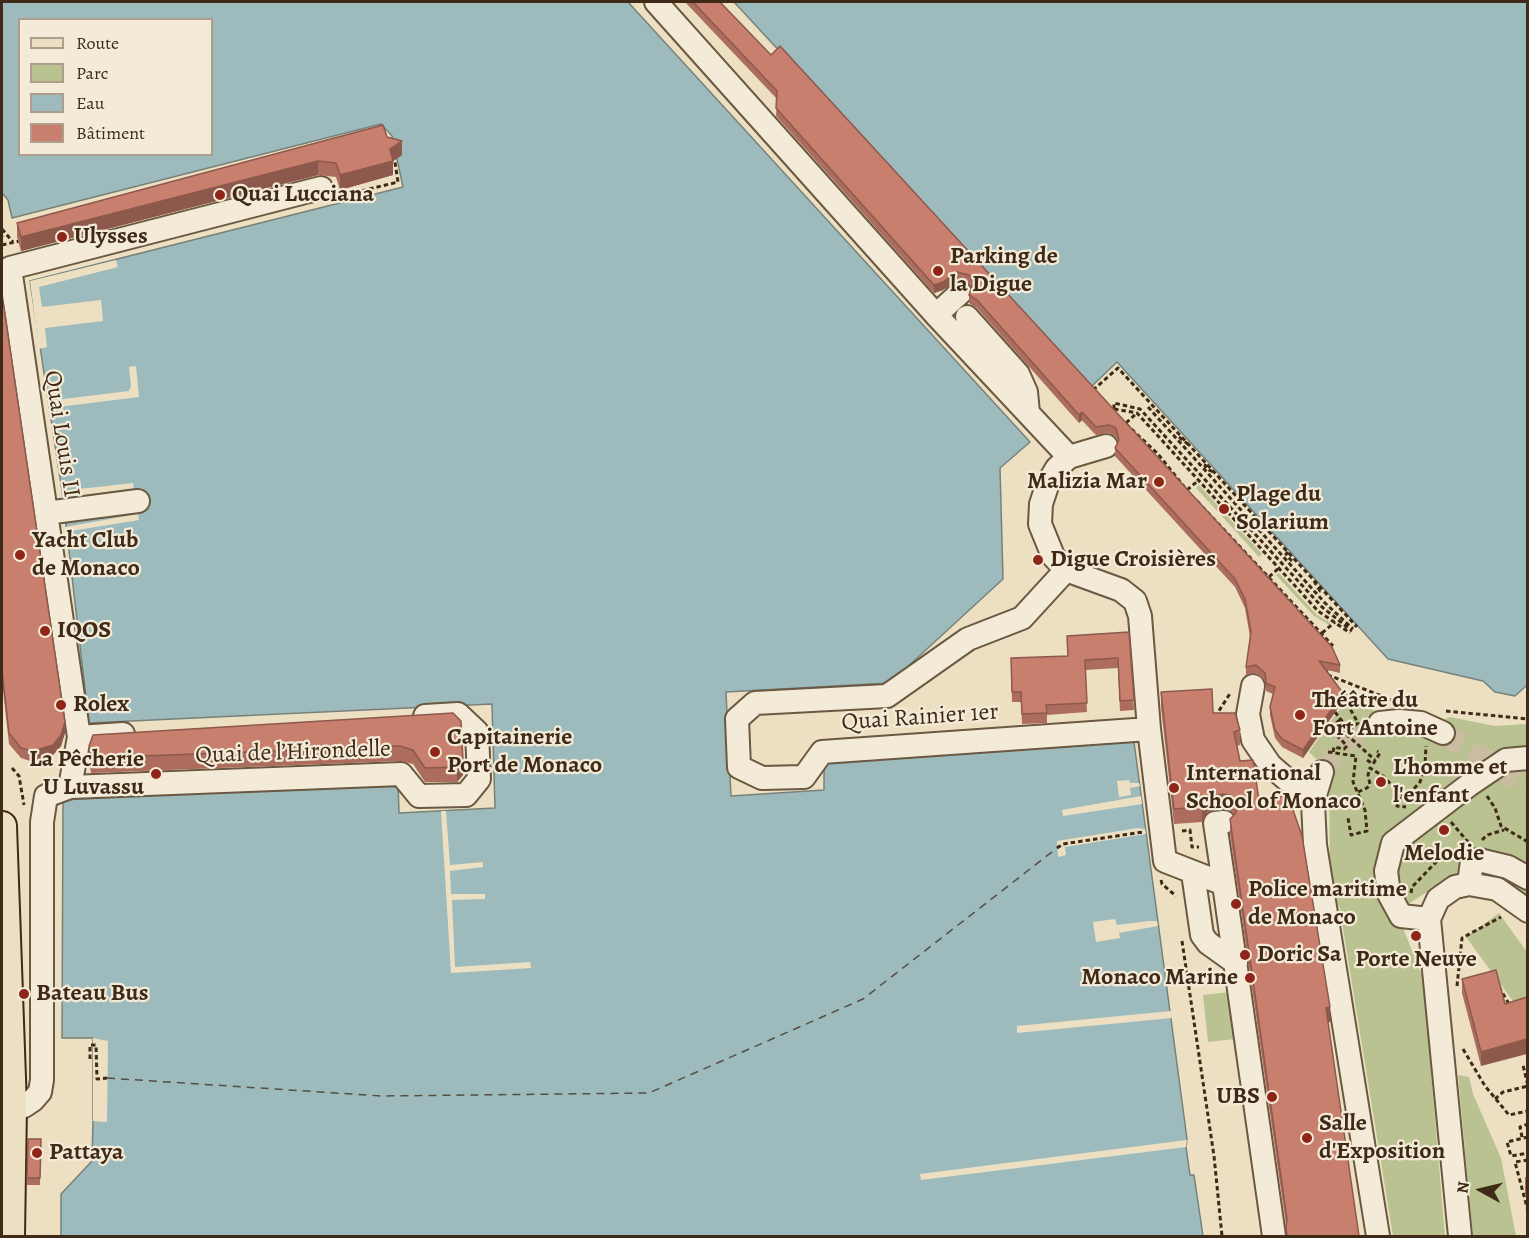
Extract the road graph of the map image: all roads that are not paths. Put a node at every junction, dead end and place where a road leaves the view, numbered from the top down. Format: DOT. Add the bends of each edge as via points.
graph roads {
  1 [pos="656,2"];
  2 [pos="321,188"];
  3 [pos="947,305"];
  4 [pos="967,317"];
  5 [pos="1001,367"];
  6 [pos="1028,413"];
  7 [pos="1106,446"];
  8 [pos="1069,457"];
  9 [pos="138,501"];
  10 [pos="46,513"];
  11 [pos="1066,570"];
  12 [pos="1242,689"];
  13 [pos="399,717"];
  14 [pos="1380,723"];
  15 [pos="1149,729"];
  16 [pos="150,732"];
  17 [pos="79,736"];
  18 [pos="1434,738"];
  19 [pos="1527,758"];
  20 [pos="1322,772"];
  21 [pos="70,787"];
  22 [pos="1313,802"];
  23 [pos="1224,822"];
  24 [pos="2,826"];
  25 [pos="1193,873"];
  26 [pos="1527,878"];
  27 [pos="1224,884"];
  28 [pos="1469,884"];
  29 [pos="1519,912"];
  30 [pos="1429,919"];
  31 [pos="1236,963"];
  32 [pos="10,1068"];
  33 [pos="42,1080"];
  34 [pos="12,1106"];
  35 [pos="16,1231"];
  36 [pos="1274,1236"];
  37 [pos="1378,1236"];
  38 [pos="1460,1236"];
  1 -- 3 [label="street"];
  2 -- 10 [label="street, Quai Louis II" via="10,268"];
  3 -- 5 [label="street"];
  3 -- 6 [label="street"];
  4 -- 6 [label="street" via="1018,374 1026,392"];
  6 -- 8 [label="street"];
  7 -- 8 [label="street"];
  8 -- 11 [label="street" via="1048,483 1040,524 1053,556"];
  9 -- 10 [label="street"];
  10 -- 17 [label="street, Quai Louis II"];
  11 -- 15 [label="street" via="1121,590 1135,601 1140,616"];
  11 -- 15 [label="street, Quai Rainier 1er" via="1022,618 968,639 887,696 755,703 737,719 739,767 762,778 804,777 822,752"];
  12 -- 22 [label="street" via="1253,740 1270,765"];
  13 -- 21 [label="street, Quai de l’Hirondelle" via="458,714 477,732 479,779 466,795 419,796 401,774"];
  14 -- 18 [label="street" via="1421,723"];
  15 -- 25 [label="street" via="1165,861"];
  16 -- 17 [label="street"];
  17 -- 21 [label="street, Quai Louis II"];
  19 -- 30 [label="street" via="1506,760 1394,843 1387,858 1389,894 1401,916"];
  20 -- 22 [label="street"];
  21 -- 33 [label="street" via="46,796 42,822"];
  22 -- 37 [label="street" via="1315,845"];
  23 -- 27 [label="street" via="1215,823"];
  24 -- 32 [label="main road"];
  25 -- 27 [label="street"];
  25 -- 31 [label="street" via="1202,935 1208,944"];
  26 -- 28 [label="street" via="1508,867 1479,860 1472,861"];
  27 -- 31 [label="street"];
  28 -- 29 [label="street" via="1497,889"];
  28 -- 30 [label="street" via="1455,887 1438,899"];
  30 -- 38 [label="street"];
  31 -- 36 [label="street"];
  32 -- 33 [label="street" via="23,1077"];
  32 -- 34 [label="main road"];
  33 -- 34 [label="street" via="40,1092 33,1100 24,1106"];
  34 -- 35 [label="main road"];
}
